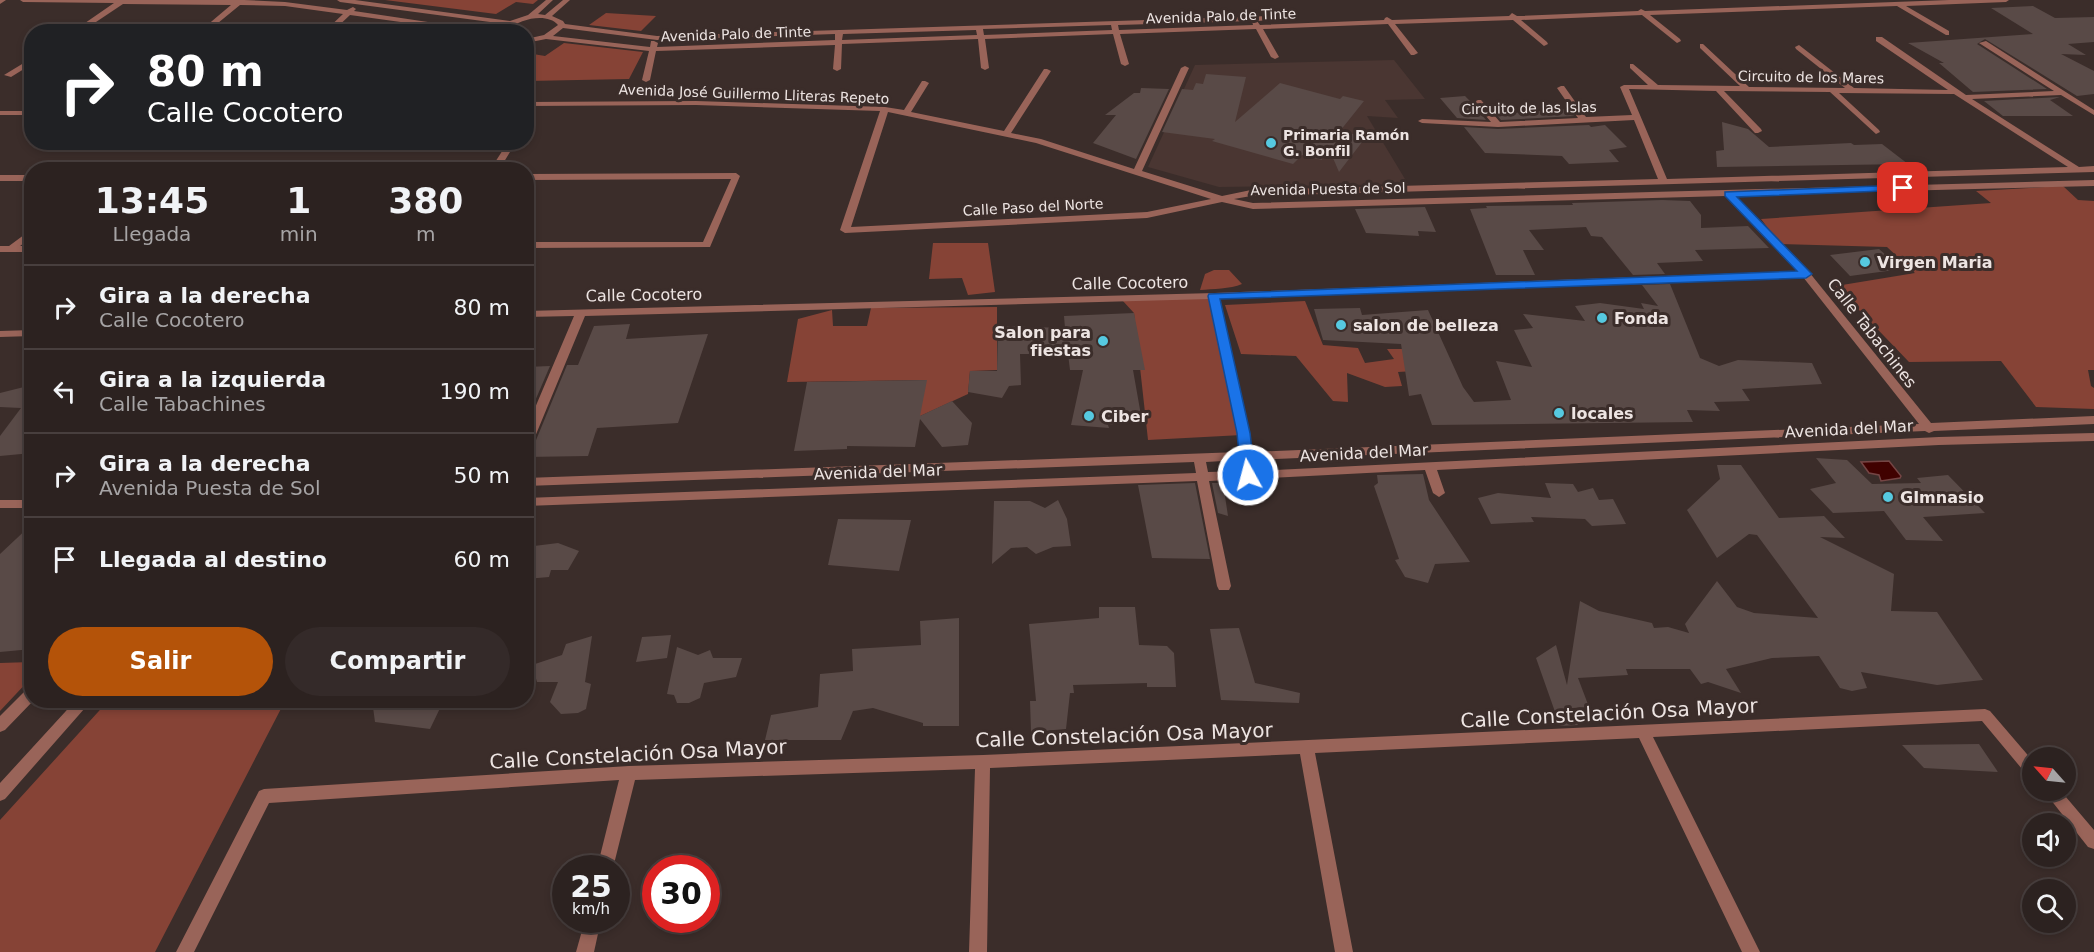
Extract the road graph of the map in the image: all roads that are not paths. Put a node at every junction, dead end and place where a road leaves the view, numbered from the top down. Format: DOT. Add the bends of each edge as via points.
graph roads {
  1 [pos="23,0"];
  2 [pos="340,0"];
  3 [pos="550,0"];
  4 [pos="567,0"];
  5 [pos="1817,0"];
  6 [pos="2006,0"];
  7 [pos="122,1"];
  8 [pos="241,1"];
  9 [pos="360,2"];
  10 [pos="1764,2"];
  11 [pos="1895,2"];
  12 [pos="1635,6"];
  13 [pos="1774,8"];
  14 [pos="1507,10"];
  15 [pos="350,11"];
  16 [pos="1644,13"];
  17 [pos="1383,15"];
  18 [pos="547,17"];
  19 [pos="473,18"];
  20 [pos="529,18"];
  21 [pos="1515,18"];
  22 [pos="1254,19"];
  23 [pos="1390,22"];
  24 [pos="510,23"];
  25 [pos="1114,23"];
  26 [pos="87,24"];
  27 [pos="212,24"];
  28 [pos="336,24"];
  29 [pos="429,24"];
  30 [pos="465,24"];
  31 [pos="562,26"];
  32 [pos="1259,27"];
  33 [pos="980,28"];
  34 [pos="1117,32"];
  35 [pos="838,33"];
  36 [pos="1946,33"];
  37 [pos="546,37"];
  38 [pos="981,37"];
  39 [pos="657,38"];
  40 [pos="534,39"];
  41 [pos="1879,39"];
  42 [pos="1677,41"];
  43 [pos="838,42"];
  44 [pos="1983,43"];
  45 [pos="1544,44"];
  46 [pos="1703,46"];
  47 [pos="1799,47"];
  48 [pos="652,49"];
  49 [pos="1414,53"];
  50 [pos="1275,57"];
  51 [pos="1125,64"];
  52 [pos="24,65"];
  53 [pos="1634,66"];
  54 [pos="985,68"];
  55 [pos="1185,68"];
  56 [pos="837,69"];
  57 [pos="1047,71"];
  58 [pos="8,75"];
  59 [pos="645,80"];
  60 [pos="925,83"];
  61 [pos="1561,88"];
  62 [pos="1656,88"];
  63 [pos="1719,90"];
  64 [pos="1748,90"];
  65 [pos="1833,91"];
  66 [pos="1852,91"];
  67 [pos="1956,92"];
  68 [pos="2062,93"];
  69 [pos="1966,97"];
  70 [pos="1478,102"];
  71 [pos="534,104"];
  72 [pos="885,109"];
  73 [pos="2093,112"];
  74 [pos="0,113"];
  75 [pos="24,113"];
  76 [pos="906,114"];
  77 [pos="1636,117"];
  78 [pos="1584,121"];
  79 [pos="1422,122"];
  80 [pos="1498,125"];
  81 [pos="1758,131"];
  82 [pos="1876,132"];
  83 [pos="1006,135"];
  84 [pos="2078,170"];
  85 [pos="2094,170"];
  86 [pos="1137,172"];
  87 [pos="534,177"];
  88 [pos="0,178"];
  89 [pos="24,178"];
  90 [pos="1623,182"];
  91 [pos="1664,182"];
  92 [pos="2094,183"];
  93 [pos="1498,186"];
  94 [pos="1353,190"];
  95 [pos="1729,194"];
  96 [pos="1633,196"];
  97 [pos="1221,199"];
  98 [pos="1508,199"];
  99 [pos="1359,203"];
  100 [pos="24,237"];
  101 [pos="534,245"];
  102 [pos="5,249"];
  103 [pos="24,249"];
  104 [pos="1806,274"];
  105 [pos="1214,296"];
  106 [pos="581,312"];
  107 [pos="534,314"];
  108 [pos="24,333"];
  109 [pos="0,334"];
  110 [pos="2094,420"];
  111 [pos="534,425"];
  112 [pos="1926,426"];
  113 [pos="2094,437"];
  114 [pos="1939,441"];
  115 [pos="1245,457"];
  116 [pos="1199,458"];
  117 [pos="1430,466"];
  118 [pos="1248,475"];
  119 [pos="1203,477"];
  120 [pos="534,482"];
  121 [pos="1439,493"];
  122 [pos="534,502"];
  123 [pos="0,504"];
  124 [pos="24,504"];
  125 [pos="1224,586"];
  126 [pos="24,701"];
  127 [pos="78,708"];
  128 [pos="0,726"];
  129 [pos="1644,733"];
  130 [pos="1307,748"];
  131 [pos="2022,758"];
  132 [pos="982,762"];
  133 [pos="629,773"];
  134 [pos="0,794"];
  135 [pos="2059,801"];
  136 [pos="2094,842"];
  137 [pos="608,855"];
  138 [pos="590,933"];
  139 [pos="185,952"];
  140 [pos="585,952"];
  141 [pos="978,952"];
  142 [pos="1344,952"];
  143 [pos="1751,952"];
  1 -- 7 [label="street"];
  2 -- 9 [label="street"];
  3 -- 20 [label="street"];
  4 -- 18 [label="street"];
  5 -- 10 [label="street, Avenida Palo de Tinte"];
  6 -- 11 [label="street, Avenida Palo de Tinte"];
  7 -- 8 [label="street"];
  7 -- 26 [label="street"];
  8 -- 15 [label="street"];
  8 -- 27 [label="street"];
  9 -- 15 [label="street"];
  9 -- 19 [label="street"];
  10 -- 12 [label="street, Avenida Palo de Tinte"];
  10 -- 13 [label="street"];
  11 -- 13 [label="street, Avenida Palo de Tinte"];
  11 -- 36 [label="street"];
  12 -- 14 [label="street, Avenida Palo de Tinte"];
  12 -- 16 [label="street"];
  13 -- 16 [label="street, Avenida Palo de Tinte"];
  14 -- 17 [label="street, Avenida Palo de Tinte"];
  14 -- 21 [label="street"];
  15 -- 28 [label="street"];
  15 -- 29 [label="street"];
  16 -- 21 [label="street, Avenida Palo de Tinte"];
  16 -- 42 [label="street"];
  17 -- 22 [label="street, Avenida Palo de Tinte"];
  17 -- 23 [label="street"];
  18 -- 20 [label="street"];
  18 -- 31 [label="street"];
  19 -- 24 [label="street"];
  19 -- 30 [label="street"];
  20 -- 24 [label="street"];
  21 -- 23 [label="street, Avenida Palo de Tinte"];
  21 -- 45 [label="street"];
  22 -- 25 [label="street, Avenida Palo de Tinte"];
  22 -- 32 [label="street"];
  23 -- 32 [label="street, Avenida Palo de Tinte"];
  23 -- 49 [label="street"];
  25 -- 33 [label="street, Avenida Palo de Tinte"];
  25 -- 34 [label="street"];
  31 -- 37 [label="street"];
  31 -- 39 [label="street, Avenida Palo de Tinte"];
  32 -- 34 [label="street, Avenida Palo de Tinte"];
  32 -- 50 [label="street"];
  33 -- 35 [label="street, Avenida Palo de Tinte"];
  33 -- 38 [label="street"];
  34 -- 38 [label="street, Avenida Palo de Tinte"];
  34 -- 51 [label="street"];
  35 -- 39 [label="street, Avenida Palo de Tinte"];
  35 -- 43 [label="street"];
  37 -- 40 [label="street"];
  37 -- 48 [label="street, Avenida Palo de Tinte"];
  38 -- 43 [label="street, Avenida Palo de Tinte"];
  38 -- 54 [label="street"];
  39 -- 48 [label="street"];
  41 -- 67 [label="street"];
  43 -- 48 [label="street, Avenida Palo de Tinte"];
  43 -- 56 [label="street"];
  44 -- 68 [label="street"];
  46 -- 64 [label="street"];
  47 -- 66 [label="street"];
  48 -- 59 [label="street"];
  52 -- 58 [label="street"];
  53 -- 62 [label="street"];
  55 -- 86 [label="street"];
  57 -- 83 [label="street"];
  60 -- 76 [label="street"];
  61 -- 78 [label="street"];
  62 -- 63 [label="street, Circuito de los Mares"];
  62 -- 77 [label="street, Circuito de los Mares" via="1624,87"];
  63 -- 64 [label="street, Circuito de los Mares"];
  63 -- 81 [label="street"];
  64 -- 65 [label="street, Circuito de los Mares"];
  65 -- 66 [label="street, Circuito de los Mares"];
  65 -- 82 [label="street"];
  66 -- 67 [label="street, Circuito de los Mares"];
  67 -- 69 [label="street, Circuito de los Mares"];
  68 -- 69 [label="street"];
  68 -- 73 [label="street"];
  69 -- 84 [label="street, Circuito de los Mares"];
  70 -- 80 [label="street"];
  71 -- 72 [label="street, Avenida José Guillermo Lliteras Repeto" via="696,103"];
  72 -- 76 [label="street, Avenida José Guillermo Lliteras Repeto"];
  72 -- 97 [label="street, Calle Paso del Norte" via="845,230 1147,215"];
  74 -- 75 [label="street"];
  76 -- 83 [label="street, Avenida José Guillermo Lliteras Repeto"];
  77 -- 78 [label="street, Circuito de las Islas"];
  77 -- 91 [label="street, Circuito de los Mares"];
  78 -- 80 [label="street, Circuito de las Islas"];
  79 -- 80 [label="street, Circuito de las Islas"];
  83 -- 86 [label="street, Avenida José Guillermo Lliteras Repeto"];
  84 -- 85 [label="street, Avenida Puesta de Sol"];
  84 -- 91 [label="street, Avenida Puesta de Sol"];
  86 -- 97 [label="street, Avenida José Guillermo Lliteras Repeto"];
  87 -- 101 [label="street" via="736,176 707,245"];
  88 -- 89 [label="street"];
  90 -- 91 [label="street, Avenida Puesta de Sol"];
  90 -- 93 [label="street, Avenida Puesta de Sol"];
  90 -- 96 [label="street"];
  92 -- 95 [label="street, Avenida Puesta de Sol"];
  93 -- 94 [label="street, Avenida Puesta de Sol"];
  93 -- 98 [label="street"];
  94 -- 97 [label="street, Avenida Puesta de Sol" via="1251,193"];
  94 -- 99 [label="street"];
  95 -- 96 [label="street, Avenida Puesta de Sol"];
  95 -- 104 [label="street, Calle Tabachines"];
  96 -- 98 [label="street, Avenida Puesta de Sol"];
  97 -- 99 [label="street, Avenida Puesta de Sol" via="1253,206"];
  98 -- 99 [label="street, Avenida Puesta de Sol"];
  100 -- 102 [label="street"];
  102 -- 103 [label="street"];
  104 -- 105 [label="street, Calle Cocotero"];
  104 -- 112 [label="street, Calle Tabachines"];
  105 -- 106 [label="street, Calle Cocotero"];
  105 -- 115 [label="street"];
  106 -- 107 [label="street, Calle Cocotero"];
  106 -- 111 [label="street"];
  108 -- 109 [label="street"];
  110 -- 112 [label="street, Avenida del Mar"];
  112 -- 114 [label="street, Calle Tabachines"];
  112 -- 115 [label="street, Avenida del Mar"];
  113 -- 114 [label="street, Avenida del Mar"];
  114 -- 117 [label="street, Avenida del Mar"];
  115 -- 116 [label="street, Avenida del Mar"];
  115 -- 118 [label="street"];
  116 -- 119 [label="street"];
  116 -- 120 [label="street, Avenida del Mar"];
  117 -- 118 [label="street, Avenida del Mar"];
  117 -- 121 [label="street"];
  118 -- 119 [label="street, Avenida del Mar"];
  119 -- 122 [label="street, Avenida del Mar"];
  119 -- 125 [label="street"];
  123 -- 124 [label="street"];
  126 -- 128 [label="street"];
  127 -- 134 [label="street"];
  129 -- 130 [label="street, Calle Constelación Osa Mayor"];
  129 -- 131 [label="street, Calle Constelación Osa Mayor" via="1985,715"];
  129 -- 143 [label="street"];
  130 -- 132 [label="street, Calle Constelación Osa Mayor"];
  130 -- 142 [label="street"];
  132 -- 133 [label="street, Calle Constelación Osa Mayor"];
  132 -- 141 [label="street"];
  133 -- 137 [label="street"];
  133 -- 139 [label="street, Calle Constelación Osa Mayor" via="264,796"];
  135 -- 136 [label="street"];
  138 -- 140 [label="street"];
}
